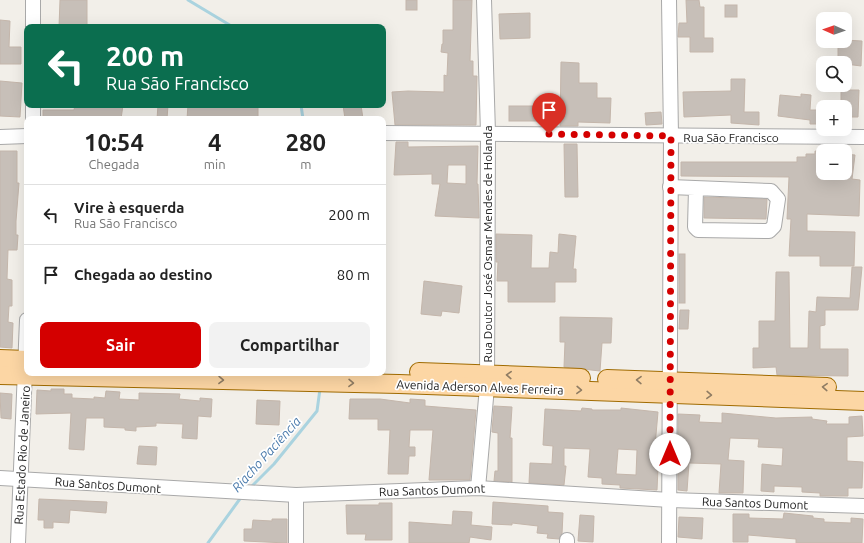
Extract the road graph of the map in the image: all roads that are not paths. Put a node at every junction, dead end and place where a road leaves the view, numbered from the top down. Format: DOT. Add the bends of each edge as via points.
graph roads {
  1 [pos="33,0"];
  2 [pos="484,0"];
  3 [pos="670,0"];
  4 [pos="33,24"];
  5 [pos="386,133"];
  6 [pos="488,133"];
  7 [pos="0,136"];
  8 [pos="24,136"];
  9 [pos="671,136"];
  10 [pos="864,137"];
  11 [pos="670,187"];
  12 [pos="696,189"];
  13 [pos="0,359"];
  14 [pos="24,365"];
  15 [pos="24,366"];
  16 [pos="386,372"];
  17 [pos="0,375"];
  18 [pos="26,376"];
  19 [pos="266,376"];
  20 [pos="288,377"];
  21 [pos="487,381"];
  22 [pos="671,387"];
  23 [pos="864,389"];
  24 [pos="800,392"];
  25 [pos="864,401"];
  26 [pos="0,478"];
  27 [pos="21,479"];
  28 [pos="478,488"];
  29 [pos="296,495"];
  30 [pos="670,500"];
  31 [pos="864,506"];
  32 [pos="18,543"];
  33 [pos="296,543"];
  34 [pos="669,543"];
  1 -- 4 [label="street"];
  2 -- 6 [label="street, Rua Doutor José Osmar Mendes de Holanda"];
  3 -- 9 [label="street"];
  5 -- 6 [label="street, Rua São Francisco"];
  6 -- 9 [label="street, Rua São Francisco"];
  6 -- 21 [label="street, Rua Doutor José Osmar Mendes de Holanda"];
  7 -- 8 [label="street"];
  9 -- 10 [label="street, Rua São Francisco"];
  9 -- 11 [label="street"];
  11 -- 12 [label="street"];
  11 -- 22 [label="street"];
  12 -- 12 [label="street" via="771,191 778,199 774,226 768,231 698,230 695,227"];
  13 -- 14 [label="main road, Avenida Aderson Alves Ferreira"];
  15 -- 17 [label="main road, Avenida Aderson Alves Ferreira"];
  16 -- 21 [label="main road, Avenida Aderson Alves Ferreira"];
  18 -- 27 [label="street, Rua Estado Rio de Janeiro"];
  19 -- 20 [label="main road, Avenida Aderson Alves Ferreira, one-way"];
  20 -- 21 [label="main road, Avenida Aderson Alves Ferreira, one-way"];
  21 -- 22 [label="main road, Avenida Aderson Alves Ferreira"];
  21 -- 28 [label="street, Rua Doutor José Osmar Mendes de Holanda"];
  22 -- 24 [label="main road, Avenida Aderson Alves Ferreira"];
  22 -- 30 [label="street"];
  23 -- 24 [label="main road, Avenida Aderson Alves Ferreira, one-way"];
  24 -- 25 [label="main road, Avenida Aderson Alves Ferreira"];
  26 -- 27 [label="street, Rua Santos Dumont"];
  27 -- 29 [label="street, Rua Santos Dumont"];
  27 -- 32 [label="street, Rua Estado Rio de Janeiro"];
  28 -- 29 [label="street, Rua Santos Dumont"];
  28 -- 30 [label="street, Rua Santos Dumont"];
  29 -- 33 [label="street"];
  30 -- 31 [label="street, Rua Santos Dumont"];
  30 -- 34 [label="street"];
}
